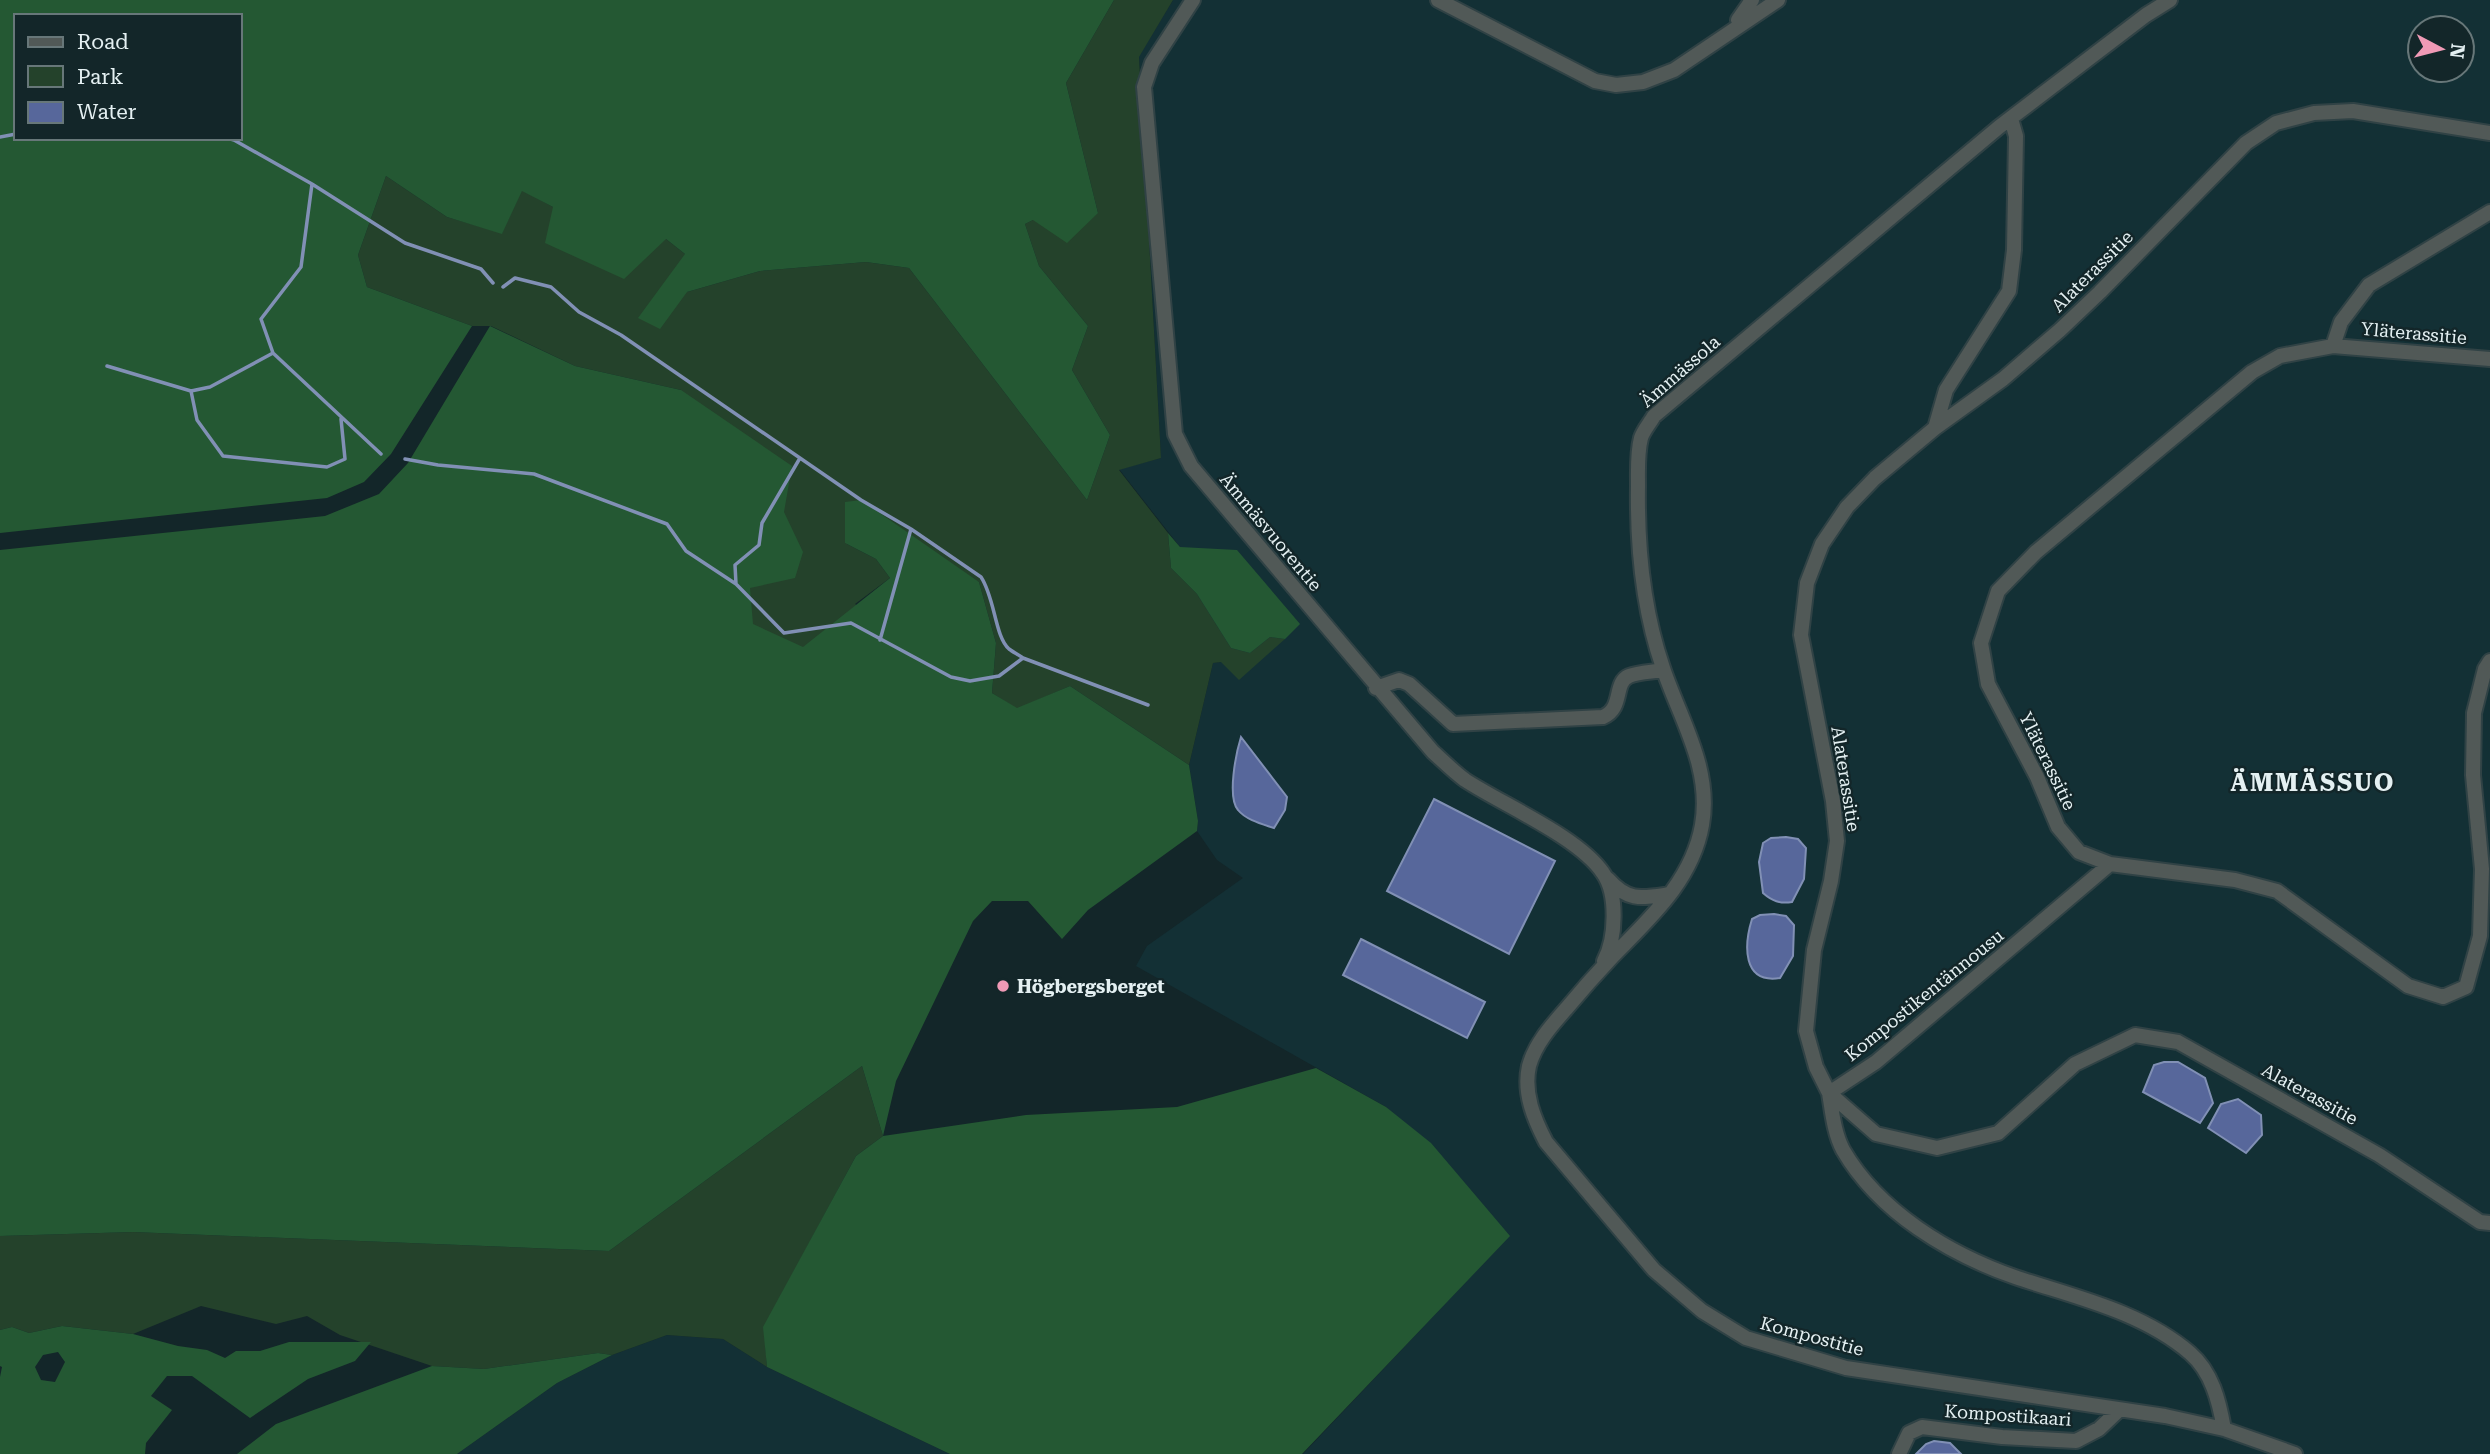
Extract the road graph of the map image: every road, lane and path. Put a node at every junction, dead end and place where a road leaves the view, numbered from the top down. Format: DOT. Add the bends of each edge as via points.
graph roads {
  1 [pos="1193,0"];
  2 [pos="1438,0"];
  3 [pos="1752,0"];
  4 [pos="1778,0"];
  5 [pos="2170,0"];
  6 [pos="1728,32"];
  7 [pos="2011,119"];
  8 [pos="2490,133"];
  9 [pos="2490,212"];
  10 [pos="2333,346"];
  11 [pos="2490,359"];
  12 [pos="1935,428"];
  13 [pos="2490,661"];
  14 [pos="1663,670"];
  15 [pos="1376,688"];
  16 [pos="2110,864"];
  17 [pos="1605,875"];
  18 [pos="1670,894"];
  19 [pos="1598,972"];
  20 [pos="1829,1093"];
  21 [pos="2490,1223"];
  22 [pos="2119,1410"];
  23 [pos="2224,1429"];
  24 [pos="1899,1454"];
  25 [pos="2295,1454"];
  1 -- 15 [label="street, Ämmäsvuorentie" via="1152,63 1144,87 1175,434 1191,466"];
  2 -- 6 [label="street" via="1595,81 1616,85 1643,82 1674,70"];
  3 -- 6 [label="street"];
  4 -- 6 [label="street"];
  5 -- 7 [label="street, Ämmässola"];
  7 -- 12 [label="street" via="2016,136 2009,291 1946,390"];
  7 -- 14 [label="street, Ämmässola" via="1654,416 1641,437 1638,519 1648,620"];
  8 -- 12 [label="street, Alaterassitie" via="2353,111 2314,113 2276,123 2246,143 2060,330"];
  9 -- 10 [label="street" via="2368,285 2341,322"];
  10 -- 11 [label="street, Yläterassitie"];
  10 -- 16 [label="street, Yläterassitie" via="2280,356 2252,372 2036,552 1998,591 1981,643 1988,684 2037,776 2058,827 2079,852"];
  12 -- 20 [label="street, Alaterassitie" via="1847,508 1822,544 1807,583 1801,635 1833,801 1836,841 1814,950 1806,1031"];
  13 -- 16 [label="street, Yläterassitie" via="2474,713 2473,775 2482,869 2480,936 2466,987 2443,998 2408,986 2277,891 2235,880"];
  14 -- 15 [label="street" via="1627,676 1615,708 1603,718 1453,724 1409,684 1399,680"];
  14 -- 18 [label="street, Ämmässola" via="1696,754 1704,800 1688,869"];
  15 -- 17 [label="street, Ämmäsvuorentie" via="1463,779 1576,846"];
  16 -- 20 [label="street, Kompostikentännousu" via="1876,1062"];
  17 -- 18 [label="street, Ämmäsvuorentie" via="1626,896"];
  17 -- 19 [label="street" via="1613,930 1611,948"];
  18 -- 19 [label="street, Ämmässola"];
  19 -- 22 [label="street, Kompostitie" via="1543,1035 1529,1066 1528,1093 1534,1119 1546,1142 1654,1270 1702,1311 1746,1338 1846,1368"];
  20 -- 21 [label="street, Alaterassitie" via="1875,1134 1937,1148 1998,1133 2075,1064 2135,1035 2178,1042 2379,1155 2480,1222"];
  20 -- 23 [label="street" via="1842,1148 1864,1180 1894,1209 1922,1232 1971,1258 2112,1308 2180,1346 2211,1380"];
  22 -- 23 [label="street, Kompostitie"];
  22 -- 24 [label="street, Kompostikaari" via="2099,1429 2076,1441 1922,1427 1909,1433"];
  23 -- 25 [label="street, Kompostitie"];
}
